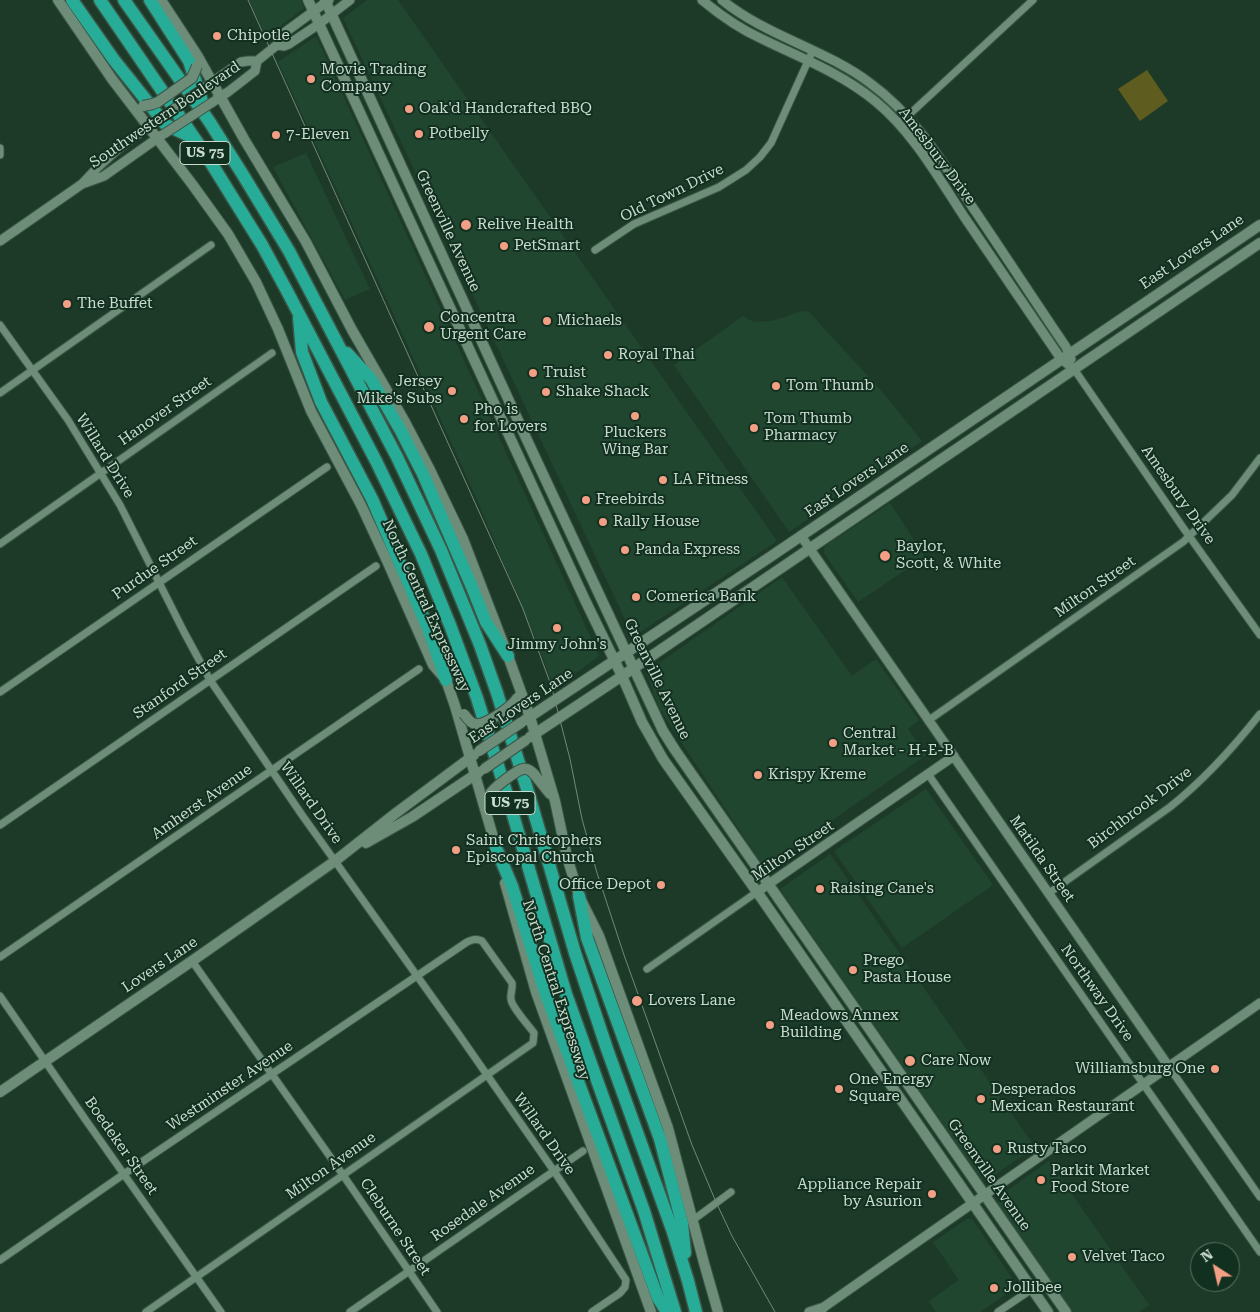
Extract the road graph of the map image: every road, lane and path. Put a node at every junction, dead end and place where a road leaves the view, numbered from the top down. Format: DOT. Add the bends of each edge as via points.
graph roads {
  1 [pos="58,0"];
  2 [pos="72,0"];
  3 [pos="100,0"];
  4 [pos="124,0"];
  5 [pos="150,0"];
  6 [pos="161,0"];
  7 [pos="308,0"];
  8 [pos="350,0"];
  9 [pos="702,0"];
  10 [pos="721,0"];
  11 [pos="1033,0"];
  12 [pos="327,1"];
  13 [pos="712,8"];
  14 [pos="313,12"];
  15 [pos="332,15"];
  16 [pos="319,24"];
  17 [pos="277,45"];
  18 [pos="813,50"];
  19 [pos="808,60"];
  20 [pos="257,61"];
  21 [pos="198,62"];
  22 [pos="210,84"];
  23 [pos="218,98"];
  24 [pos="138,106"];
  25 [pos="908,116"];
  26 [pos="209,121"];
  27 [pos="152,124"];
  28 [pos="899,124"];
  29 [pos="383,126"];
  30 [pos="369,132"];
  31 [pos="161,136"];
  32 [pos="196,139"];
  33 [pos="0,148"];
  34 [pos="0,155"];
  35 [pos="82,184"];
  36 [pos="424,216"];
  37 [pos="411,222"];
  38 [pos="1260,225"];
  39 [pos="990,233"];
  40 [pos="980,240"];
  41 [pos="0,241"];
  42 [pos="1260,243"];
  43 [pos="211,245"];
  44 [pos="594,250"];
  45 [pos="1214,256"];
  46 [pos="1223,269"];
  47 [pos="299,313"];
  48 [pos="473,322"];
  49 [pos="0,325"];
  50 [pos="459,329"];
  51 [pos="337,343"];
  52 [pos="272,353"];
  53 [pos="1065,356"];
  54 [pos="1074,369"];
  55 [pos="32,370"];
  56 [pos="0,393"];
  57 [pos="932,446"];
  58 [pos="1260,458"];
  59 [pos="942,459"];
  60 [pos="327,467"];
  61 [pos="101,473"];
  62 [pos="801,536"];
  63 [pos="1189,536"];
  64 [pos="0,544"];
  65 [pos="810,548"];
  66 [pos="376,566"];
  67 [pos="159,582"];
  68 [pos="1260,635"];
  69 [pos="626,653"];
  70 [pos="508,656"];
  71 [pos="614,661"];
  72 [pos="633,668"];
  73 [pos="419,669"];
  74 [pos="622,676"];
  75 [pos="210,680"];
  76 [pos="446,680"];
  77 [pos="518,683"];
  78 [pos="0,692"];
  79 [pos="455,706"];
  80 [pos="1260,714"];
  81 [pos="526,719"];
  82 [pos="929,720"];
  83 [pos="530,737"];
  84 [pos="954,756"];
  85 [pos="470,758"];
  86 [pos="272,770"];
  87 [pos="479,772"];
  88 [pos="928,774"];
  89 [pos="555,801"];
  90 [pos="485,811"];
  91 [pos="0,825"];
  92 [pos="496,848"];
  93 [pos="335,862"];
  94 [pos="769,885"];
  95 [pos="757,892"];
  96 [pos="1049,893"];
  97 [pos="579,896"];
  98 [pos="0,958"];
  99 [pos="192,961"];
  100 [pos="646,969"];
  101 [pos="417,976"];
  102 [pos="0,996"];
  103 [pos="1260,1003"];
  104 [pos="862,1017"];
  105 [pos="849,1026"];
  106 [pos="533,1043"];
  107 [pos="45,1061"];
  108 [pos="1170,1067"];
  109 [pos="272,1075"];
  110 [pos="486,1075"];
  111 [pos="904,1079"];
  112 [pos="1144,1084"];
  113 [pos="893,1088"];
  114 [pos="0,1092"];
  115 [pos="583,1151"];
  116 [pos="554,1171"];
  117 [pos="124,1174"];
  118 [pos="343,1175"];
  119 [pos="731,1192"];
  120 [pos="984,1195"];
  121 [pos="1260,1198"];
  122 [pos="973,1203"];
  123 [pos="693,1220"];
  124 [pos="1260,1252"];
  125 [pos="0,1260"];
  126 [pos="408,1272"];
  127 [pos="197,1277"];
  128 [pos="1044,1280"];
  129 [pos="688,1281"];
  130 [pos="1032,1289"];
  131 [pos="822,1310"];
  132 [pos="146,1312"];
  133 [pos="221,1312"];
  134 [pos="350,1312"];
  135 [pos="437,1312"];
  136 [pos="592,1312"];
  137 [pos="651,1312"];
  138 [pos="667,1312"];
  139 [pos="675,1312"];
  140 [pos="696,1312"];
  141 [pos="718,1312"];
  142 [pos="809,1312"];
  143 [pos="998,1312"];
  144 [pos="1048,1312"];
  145 [pos="1066,1312"];
  1 -- 24 [label="main road, North Central Expressway" via="96,57"];
  2 -- 32 [label="highway" via="166,125"];
  3 -- 32 [label="highway, North Central Expressway / US 75"];
  4 -- 26 [label="highway, North Central Expressway / US 75"];
  5 -- 26 [label="highway" via="189,61"];
  6 -- 21 [label="main road"];
  7 -- 14 [label="main road, Greenville Avenue"];
  8 -- 15 [label="street, Southwestern Boulevard"];
  9 -- 13 [label="street, Amesbury Drive"];
  10 -- 13 [label="street"];
  10 -- 18 [label="street, Amesbury Drive" via="750,20"];
  11 -- 25 [label="street"];
  12 -- 14 [label="street, Southwestern Boulevard"];
  12 -- 15 [label="main road, Greenville Avenue"];
  13 -- 19 [label="street, Amesbury Drive" via="745,31"];
  14 -- 16 [label="main road, Greenville Avenue"];
  14 -- 17 [label="street, Southwestern Boulevard" via="284,33"];
  15 -- 16 [label="street, Southwestern Boulevard"];
  15 -- 29 [label="main road, Greenville Avenue"];
  16 -- 17 [label="street, Southwestern Boulevard" via="290,44"];
  16 -- 30 [label="main road, Greenville Avenue"];
  17 -- 20 [label="street, Southwestern Boulevard"];
  18 -- 19 [label="street, Old Town Drive"];
  18 -- 25 [label="street, Amesbury Drive" via="870,82"];
  19 -- 28 [label="street, Amesbury Drive" via="863,92"];
  19 -- 44 [label="street, Old Town Drive" via="771,143 746,170 719,187 634,224"];
  20 -- 22 [label="street, Southwestern Boulevard" via="241,62"];
  20 -- 23 [label="street, Southwestern Boulevard" via="255,71"];
  21 -- 22 [label="main road"];
  21 -- 24 [label="main road, bridge" via="192,78 158,102"];
  22 -- 23 [label="main road"];
  22 -- 27 [label="street, Southwestern Boulevard, bridge"];
  23 -- 31 [label="street, Southwestern Boulevard, bridge"];
  23 -- 70 [label="main road" via="306,242 413,437 463,540"];
  24 -- 27 [label="main road, North Central Expressway"];
  25 -- 28 [label="street"];
  25 -- 39 [label="street, Amesbury Drive"];
  26 -- 51 [label="highway, North Central Expressway / US 75" via="289,252"];
  27 -- 31 [label="main road, North Central Expressway"];
  27 -- 35 [label="street, Southwestern Boulevard" via="97,167"];
  28 -- 40 [label="street, Amesbury Drive"];
  29 -- 30 [label="main road"];
  29 -- 36 [label="main road, Greenville Avenue"];
  30 -- 37 [label="main road, Greenville Avenue"];
  31 -- 35 [label="street, Southwestern Boulevard" via="104,176"];
  31 -- 76 [label="main road, North Central Expressway" via="228,234 256,282 312,412 361,505 433,665"];
  32 -- 47 [label="highway, North Central Expressway / US 75" via="249,223"];
  33 -- 34 [label="street"];
  35 -- 41 [label="street, Southwestern Boulevard"];
  36 -- 37 [label="main road"];
  36 -- 48 [label="main road, Greenville Avenue"];
  37 -- 50 [label="main road, Greenville Avenue"];
  38 -- 45 [label="main road, East Lovers Lane"];
  39 -- 40 [label="street"];
  39 -- 53 [label="street, Amesbury Drive"];
  40 -- 53 [label="street, Amesbury Drive"];
  42 -- 46 [label="main road, East Lovers Lane"];
  43 -- 55 [label="street"];
  45 -- 46 [label="main road"];
  45 -- 53 [label="main road, East Lovers Lane"];
  46 -- 54 [label="main road, East Lovers Lane"];
  47 -- 76 [label="highway" via="302,352 321,402 372,499 428,628"];
  47 -- 139 [label="highway, North Central Expressway / US 75" via="399,508 459,649 477,698 566,994 647,1219"];
  48 -- 50 [label="main road"];
  48 -- 69 [label="main road, Greenville Avenue"];
  49 -- 55 [label="street, Willard Drive"];
  50 -- 71 [label="main road, Greenville Avenue"];
  51 -- 70 [label="highway" via="371,379 401,431 486,622"];
  51 -- 129 [label="highway, North Central Expressway / US 75" via="420,504 480,645 528,792 577,961"];
  52 -- 61 [label="street, Hanover Street"];
  53 -- 54 [label="street, Amesbury Drive"];
  53 -- 57 [label="main road, East Lovers Lane"];
  54 -- 59 [label="main road, East Lovers Lane"];
  54 -- 63 [label="street, Amesbury Drive"];
  55 -- 56 [label="street"];
  55 -- 61 [label="street, Willard Drive"];
  57 -- 59 [label="main road"];
  57 -- 62 [label="main road, East Lovers Lane"];
  58 -- 63 [label="street, Milton Street" via="1232,495"];
  59 -- 65 [label="main road, East Lovers Lane"];
  60 -- 67 [label="street, Purdue Street"];
  61 -- 64 [label="street, Hanover Street"];
  61 -- 67 [label="street, Willard Drive"];
  62 -- 65 [label="street, Matilda Street"];
  62 -- 69 [label="main road, East Lovers Lane"];
  63 -- 68 [label="street, Amesbury Drive"];
  63 -- 82 [label="street, Milton Street"];
  65 -- 72 [label="main road, East Lovers Lane"];
  65 -- 82 [label="street, Matilda Street"];
  66 -- 75 [label="street, Stanford Street"];
  67 -- 75 [label="street, Willard Drive"];
  67 -- 78 [label="street, Purdue Street"];
  69 -- 71 [label="main road, East Lovers Lane"];
  69 -- 72 [label="main road, Greenville Avenue"];
  70 -- 77 [label="main road"];
  71 -- 74 [label="main road, Greenville Avenue"];
  71 -- 81 [label="main road, East Lovers Lane"];
  72 -- 74 [label="main road, East Lovers Lane"];
  72 -- 94 [label="main road, Greenville Avenue" via="663,731"];
  73 -- 86 [label="street, Amherst Avenue"];
  74 -- 83 [label="main road, East Lovers Lane"];
  74 -- 95 [label="main road, Greenville Avenue" via="663,759"];
  75 -- 86 [label="street, Willard Drive"];
  75 -- 91 [label="street, Stanford Street"];
  76 -- 79 [label="main road, North Central Expressway"];
  77 -- 79 [label="main road, bridge" via="518,697 511,706 482,724 469,721"];
  77 -- 81 [label="main road"];
  79 -- 85 [label="main road, North Central Expressway"];
  80 -- 96 [label="street, Birchbrook Drive" via="1218,764 1186,794"];
  81 -- 83 [label="main road"];
  81 -- 85 [label="main road, East Lovers Lane, bridge"];
  82 -- 84 [label="street, Matilda Street"];
  83 -- 87 [label="main road, East Lovers Lane, bridge"];
  83 -- 89 [label="main road"];
  84 -- 88 [label="street, Milton Street"];
  84 -- 96 [label="street, Matilda Street"];
  85 -- 87 [label="main road, North Central Expressway"];
  85 -- 93 [label="main road, Lovers Lane"];
  86 -- 93 [label="street, Willard Drive"];
  86 -- 98 [label="street, Amherst Avenue"];
  87 -- 90 [label="main road, North Central Expressway"];
  87 -- 93 [label="main road, Lovers Lane" via="412,817"];
  88 -- 94 [label="street, Milton Street"];
  88 -- 112 [label="street, Northway Drive"];
  89 -- 90 [label="main road, bridge" via="534,774 528,769 520,770 493,789"];
  89 -- 97 [label="main road"];
  90 -- 92 [label="main road, North Central Expressway"];
  92 -- 137 [label="main road, North Central Expressway" via="536,992"];
  92 -- 138 [label="highway" via="512,886 544,989 589,1113 658,1298"];
  93 -- 99 [label="main road, Lovers Lane"];
  93 -- 101 [label="street, Willard Drive"];
  94 -- 95 [label="street, Milton Street"];
  94 -- 104 [label="main road, Greenville Avenue"];
  95 -- 100 [label="street, Milton Street"];
  95 -- 105 [label="main road, Greenville Avenue"];
  96 -- 108 [label="street, Matilda Street"];
  97 -- 123 [label="main road" via="599,936 668,1128"];
  97 -- 129 [label="highway" via="587,938 660,1140 682,1223"];
  99 -- 107 [label="main road, Lovers Lane"];
  99 -- 109 [label="street, Cleburne Street"];
  101 -- 106 [label="street, Westminster Avenue" via="467,942 479,939 512,983 512,1003 534,1032"];
  101 -- 109 [label="street, Westminster Avenue"];
  101 -- 110 [label="street, Willard Drive"];
  102 -- 107 [label="street, Boedeker Street"];
  103 -- 108 [label="street"];
  104 -- 105 [label="main road"];
  104 -- 111 [label="main road, Greenville Avenue"];
  105 -- 113 [label="main road, Greenville Avenue"];
  106 -- 110 [label="street, Milton Avenue"];
  107 -- 114 [label="main road, Lovers Lane"];
  107 -- 117 [label="street, Boedeker Street"];
  108 -- 112 [label="street"];
  108 -- 121 [label="street, Matilda Street"];
  109 -- 117 [label="street, Westminster Avenue"];
  109 -- 118 [label="street, Cleburne Street"];
  110 -- 116 [label="street, Willard Drive"];
  110 -- 118 [label="street, Milton Avenue"];
  111 -- 113 [label="main road"];
  111 -- 120 [label="main road, Greenville Avenue"];
  112 -- 120 [label="street"];
  112 -- 124 [label="street, Northway Drive"];
  113 -- 122 [label="main road, Greenville Avenue"];
  115 -- 116 [label="street, Rosedale Avenue"];
  116 -- 126 [label="street, Rosedale Avenue"];
  116 -- 136 [label="street, Willard Drive" via="626,1280 620,1293"];
  117 -- 125 [label="street, Westminster Avenue"];
  117 -- 127 [label="street, Boedeker Street"];
  118 -- 126 [label="street, Cleburne Street"];
  118 -- 127 [label="street, Milton Avenue"];
  119 -- 123 [label="street"];
  120 -- 122 [label="street"];
  120 -- 128 [label="main road, Greenville Avenue"];
  122 -- 130 [label="main road, Greenville Avenue"];
  122 -- 131 [label="street"];
  123 -- 141 [label="main road"];
  126 -- 134 [label="street, Rosedale Avenue"];
  126 -- 135 [label="street, Cleburne Street"];
  127 -- 132 [label="street, Milton Avenue"];
  127 -- 133 [label="street, Boedeker Street"];
  128 -- 130 [label="street"];
  128 -- 145 [label="main road, Greenville Avenue"];
  129 -- 140 [label="highway, North Central Expressway / US 75"];
  130 -- 143 [label="street"];
  130 -- 144 [label="main road, Greenville Avenue"];
  131 -- 142 [label="street"];
}
